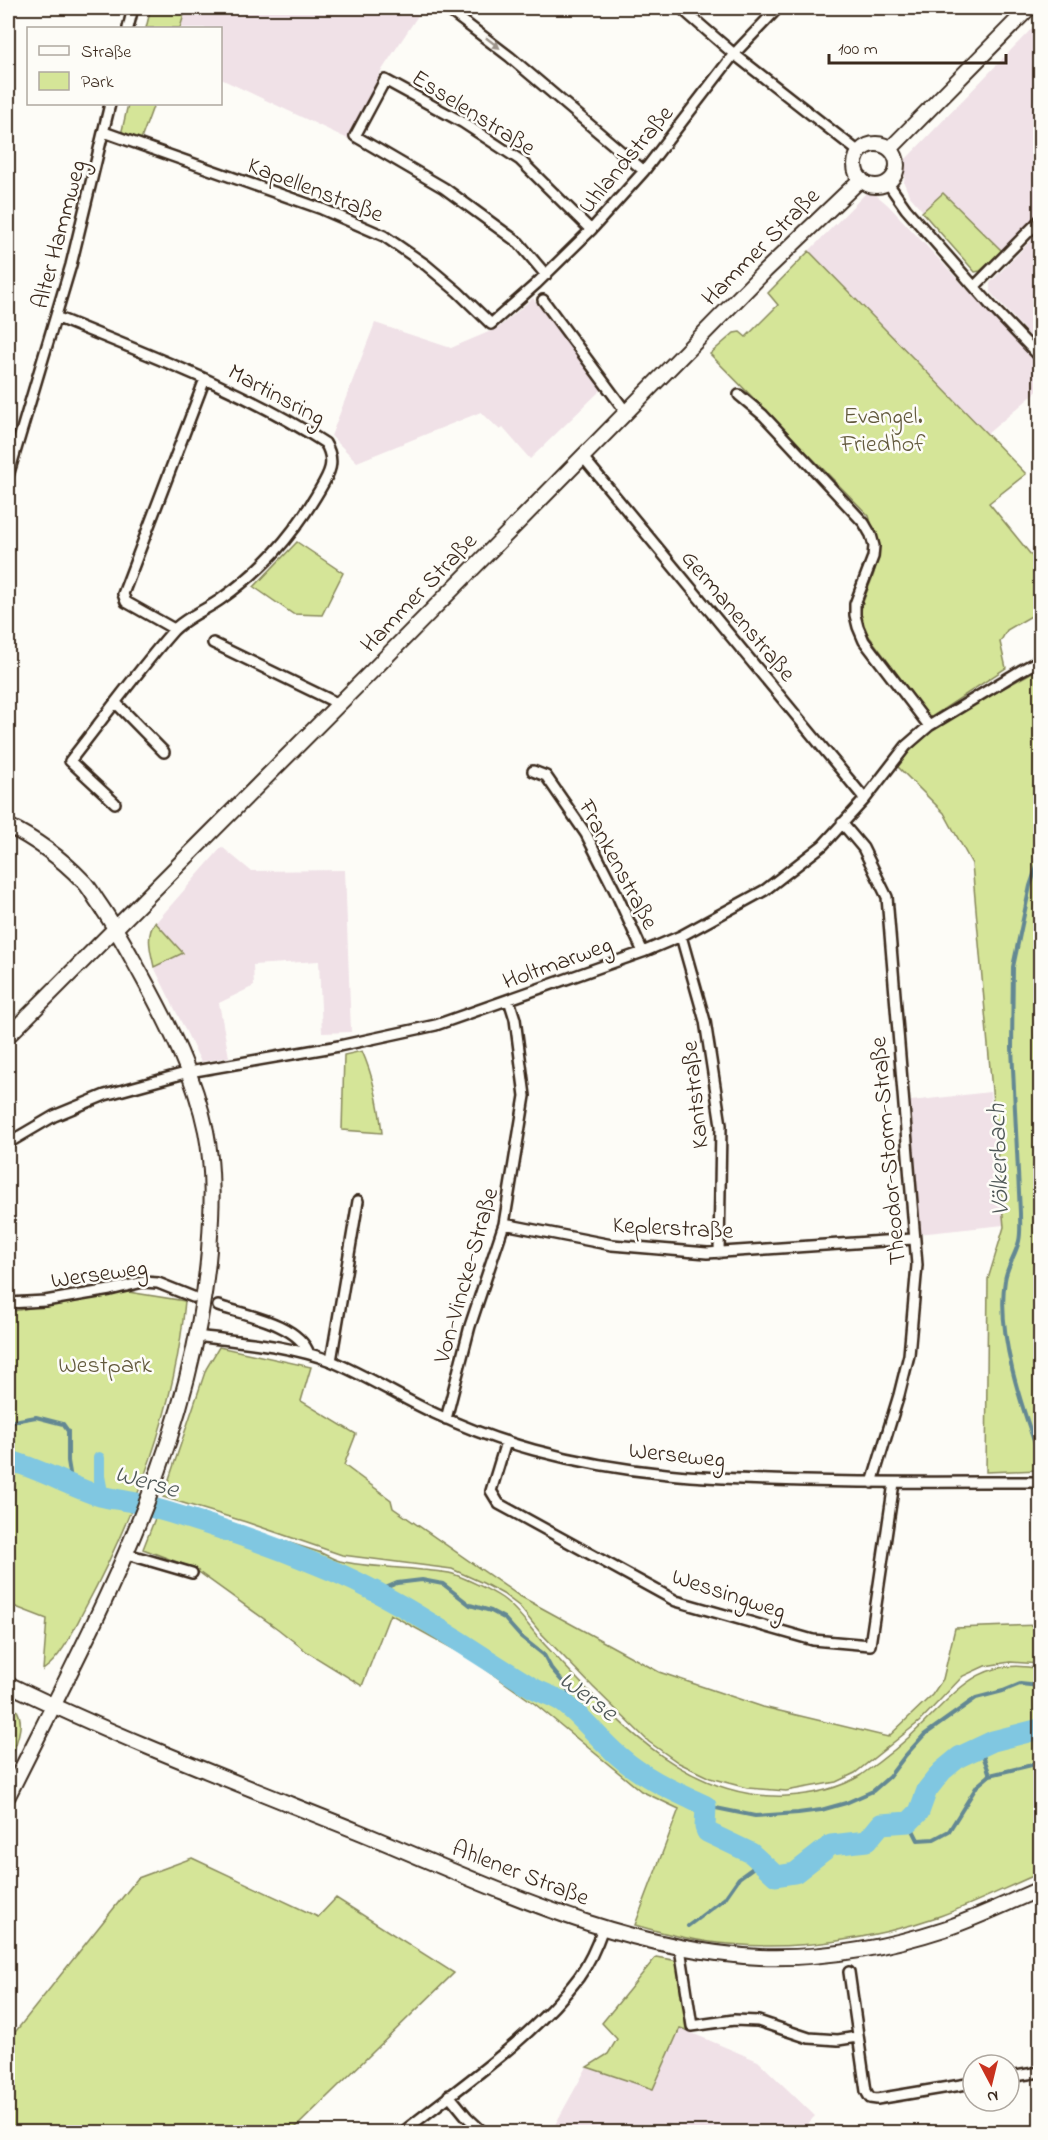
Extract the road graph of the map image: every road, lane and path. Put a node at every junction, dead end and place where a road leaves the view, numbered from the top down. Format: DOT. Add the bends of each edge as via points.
graph roads {
  1 [pos="133,8"];
  2 [pos="446,8"];
  3 [pos="681,8"];
  4 [pos="778,8"];
  5 [pos="1029,8"];
  6 [pos="128,27"];
  7 [pos="734,54"];
  8 [pos="110,105"];
  9 [pos="104,132"];
  10 [pos="890,149"];
  11 [pos="859,152"];
  12 [pos="644,171"];
  13 [pos="861,179"];
  14 [pos="887,182"];
  15 [pos="1041,220"];
  16 [pos="591,230"];
  17 [pos="546,275"];
  18 [pos="975,286"];
  19 [pos="543,300"];
  20 [pos="56,317"];
  21 [pos="491,324"];
  22 [pos="1041,357"];
  23 [pos="205,378"];
  24 [pos="739,395"];
  25 [pos="626,412"];
  26 [pos="582,456"];
  27 [pos="8,476"];
  28 [pos="174,629"];
  29 [pos="213,644"];
  30 [pos="1041,660"];
  31 [pos="116,703"];
  32 [pos="339,704"];
  33 [pos="929,726"];
  34 [pos="164,752"];
  35 [pos="533,771"];
  36 [pos="865,799"];
  37 [pos="115,803"];
  38 [pos="842,823"];
  39 [pos="8,826"];
  40 [pos="116,929"];
  41 [pos="681,936"];
  42 [pos="643,952"];
  43 [pos="509,1000"];
  44 [pos="8,1036"];
  45 [pos="189,1072"];
  46 [pos="8,1143"];
  47 [pos="358,1201"];
  48 [pos="504,1224"];
  49 [pos="913,1239"];
  50 [pos="719,1253"];
  51 [pos="193,1297"];
  52 [pos="8,1303"];
  53 [pos="218,1306"];
  54 [pos="197,1336"];
  55 [pos="309,1354"];
  56 [pos="331,1361"];
  57 [pos="446,1419"];
  58 [pos="506,1442"];
  59 [pos="1041,1482"];
  60 [pos="872,1483"];
  61 [pos="894,1483"];
  62 [pos="127,1554"];
  63 [pos="192,1573"];
  64 [pos="8,1684"];
  65 [pos="53,1706"];
  66 [pos="8,1796"];
  67 [pos="1041,1889"];
  68 [pos="603,1928"];
  69 [pos="680,1948"];
  70 [pos="849,1972"];
  71 [pos="858,2037"];
  72 [pos="1041,2072"];
  73 [pos="1021,2075"];
  74 [pos="961,2085"];
  75 [pos="449,2096"];
  76 [pos="403,2133"];
  77 [pos="483,2133"];
  1 -- 6 [label="street"];
  2 -- 12 [label="street, one-way"];
  3 -- 7 [label="street"];
  4 -- 7 [label="street, Uhlandstraße"];
  5 -- 10 [label="main road"];
  7 -- 11 [label="street"];
  7 -- 12 [label="street, Uhlandstraße"];
  8 -- 9 [label="street, Alter Hammweg"];
  9 -- 20 [label="street, Alter Hammweg"];
  9 -- 21 [label="street, Kapellenstraße" via="322,209 384,236 426,265"];
  10 -- 11 [label="main road" via="877,144"];
  10 -- 14 [label="main road" via="897,167"];
  11 -- 13 [label="main road" via="855,167"];
  12 -- 16 [label="street, Uhlandstraße"];
  13 -- 14 [label="main road" via="873,185"];
  13 -- 25 [label="main road, Hammer Straße"];
  14 -- 18 [label="street"];
  15 -- 18 [label="street"];
  16 -- 17 [label="street, Uhlandstraße"];
  16 -- 17 [label="street, Esselenstraße" via="520,160 462,122 385,80 355,136 444,188 519,243"];
  17 -- 21 [label="street, Uhlandstraße"];
  18 -- 22 [label="street"];
  19 -- 25 [label="street"];
  20 -- 23 [label="street, Martinsring"];
  20 -- 27 [label="street, Alter Hammweg"];
  23 -- 28 [label="street, Martinsring" via="123,594 126,602"];
  23 -- 28 [label="street, Martinsring" via="325,442 332,470 298,526 265,565 222,599"];
  24 -- 33 [label="street" via="864,523 871,535 873,557 855,604 858,627 864,641"];
  25 -- 26 [label="main road, Hammer Straße"];
  26 -- 32 [label="main road, Hammer Straße"];
  26 -- 36 [label="street, Germanenstraße"];
  28 -- 31 [label="street, Martinsring"];
  29 -- 32 [label="street"];
  30 -- 33 [label="street, Holtmarweg"];
  31 -- 34 [label="street"];
  31 -- 37 [label="street, Martinsring" via="70,761"];
  32 -- 40 [label="main road, Hammer Straße"];
  33 -- 36 [label="street, Holtmarweg" via="906,746"];
  35 -- 42 [label="street, Frankenstraße" via="546,776 586,834"];
  36 -- 38 [label="street, Holtmarweg"];
  38 -- 41 [label="street, Holtmarweg" via="823,845 765,890"];
  38 -- 49 [label="street, Theodor-Storm-Straße" via="863,848 887,897"];
  39 -- 40 [label="main road" via="46,849 84,881"];
  40 -- 44 [label="main road, Hammer Straße"];
  40 -- 45 [label="main road"];
  41 -- 42 [label="street, Holtmarweg"];
  41 -- 50 [label="street, Kantstraße" via="705,1021 721,1125"];
  42 -- 43 [label="street, Holtmarweg"];
  43 -- 45 [label="street, Holtmarweg" via="436,1025"];
  43 -- 48 [label="street, Von-Vincke-Straße" via="525,1096"];
  45 -- 46 [label="street, Holtmarweg" via="105,1095 54,1116"];
  45 -- 54 [label="main road" via="206,1131 213,1201"];
  47 -- 56 [label="street"];
  48 -- 50 [label="street, Keplerstraße" via="612,1245"];
  48 -- 57 [label="street, Von-Vincke-Straße"];
  49 -- 50 [label="street, Keplerstraße"];
  49 -- 60 [label="street, Theodor-Storm-Straße" via="917,1265 909,1355"];
  51 -- 52 [label="street, Werseweg" via="158,1283 143,1282 45,1301"];
  53 -- 55 [label="street" via="291,1332 302,1340"];
  54 -- 55 [label="street, Werseweg"];
  54 -- 62 [label="main road" via="155,1482"];
  55 -- 56 [label="street, Werseweg"];
  56 -- 57 [label="street, Werseweg"];
  57 -- 58 [label="street, Werseweg"];
  58 -- 60 [label="street, Werseweg" via="591,1464 676,1476"];
  58 -- 61 [label="street, Wessingweg" via="490,1491 499,1504 676,1601 813,1640 870,1645"];
  59 -- 61 [label="street, Werseweg"];
  60 -- 61 [label="street, Werseweg"];
  62 -- 63 [label="street"];
  62 -- 65 [label="main road"];
  64 -- 65 [label="main road, Ahlener Straße"];
  65 -- 66 [label="main road"];
  65 -- 68 [label="main road, Ahlener Straße"];
  67 -- 69 [label="main road, Ahlener Straße" via="944,1929 853,1951 761,1957"];
  68 -- 69 [label="main road, Ahlener Straße"];
  68 -- 75 [label="street" via="579,1976 552,2007"];
  69 -- 71 [label="street" via="693,2026 758,2021 809,2038"];
  70 -- 71 [label="street"];
  71 -- 74 [label="street" via="866,2091 873,2099"];
  72 -- 73 [label="street"];
  75 -- 76 [label="street"];
  75 -- 77 [label="street"];
}
